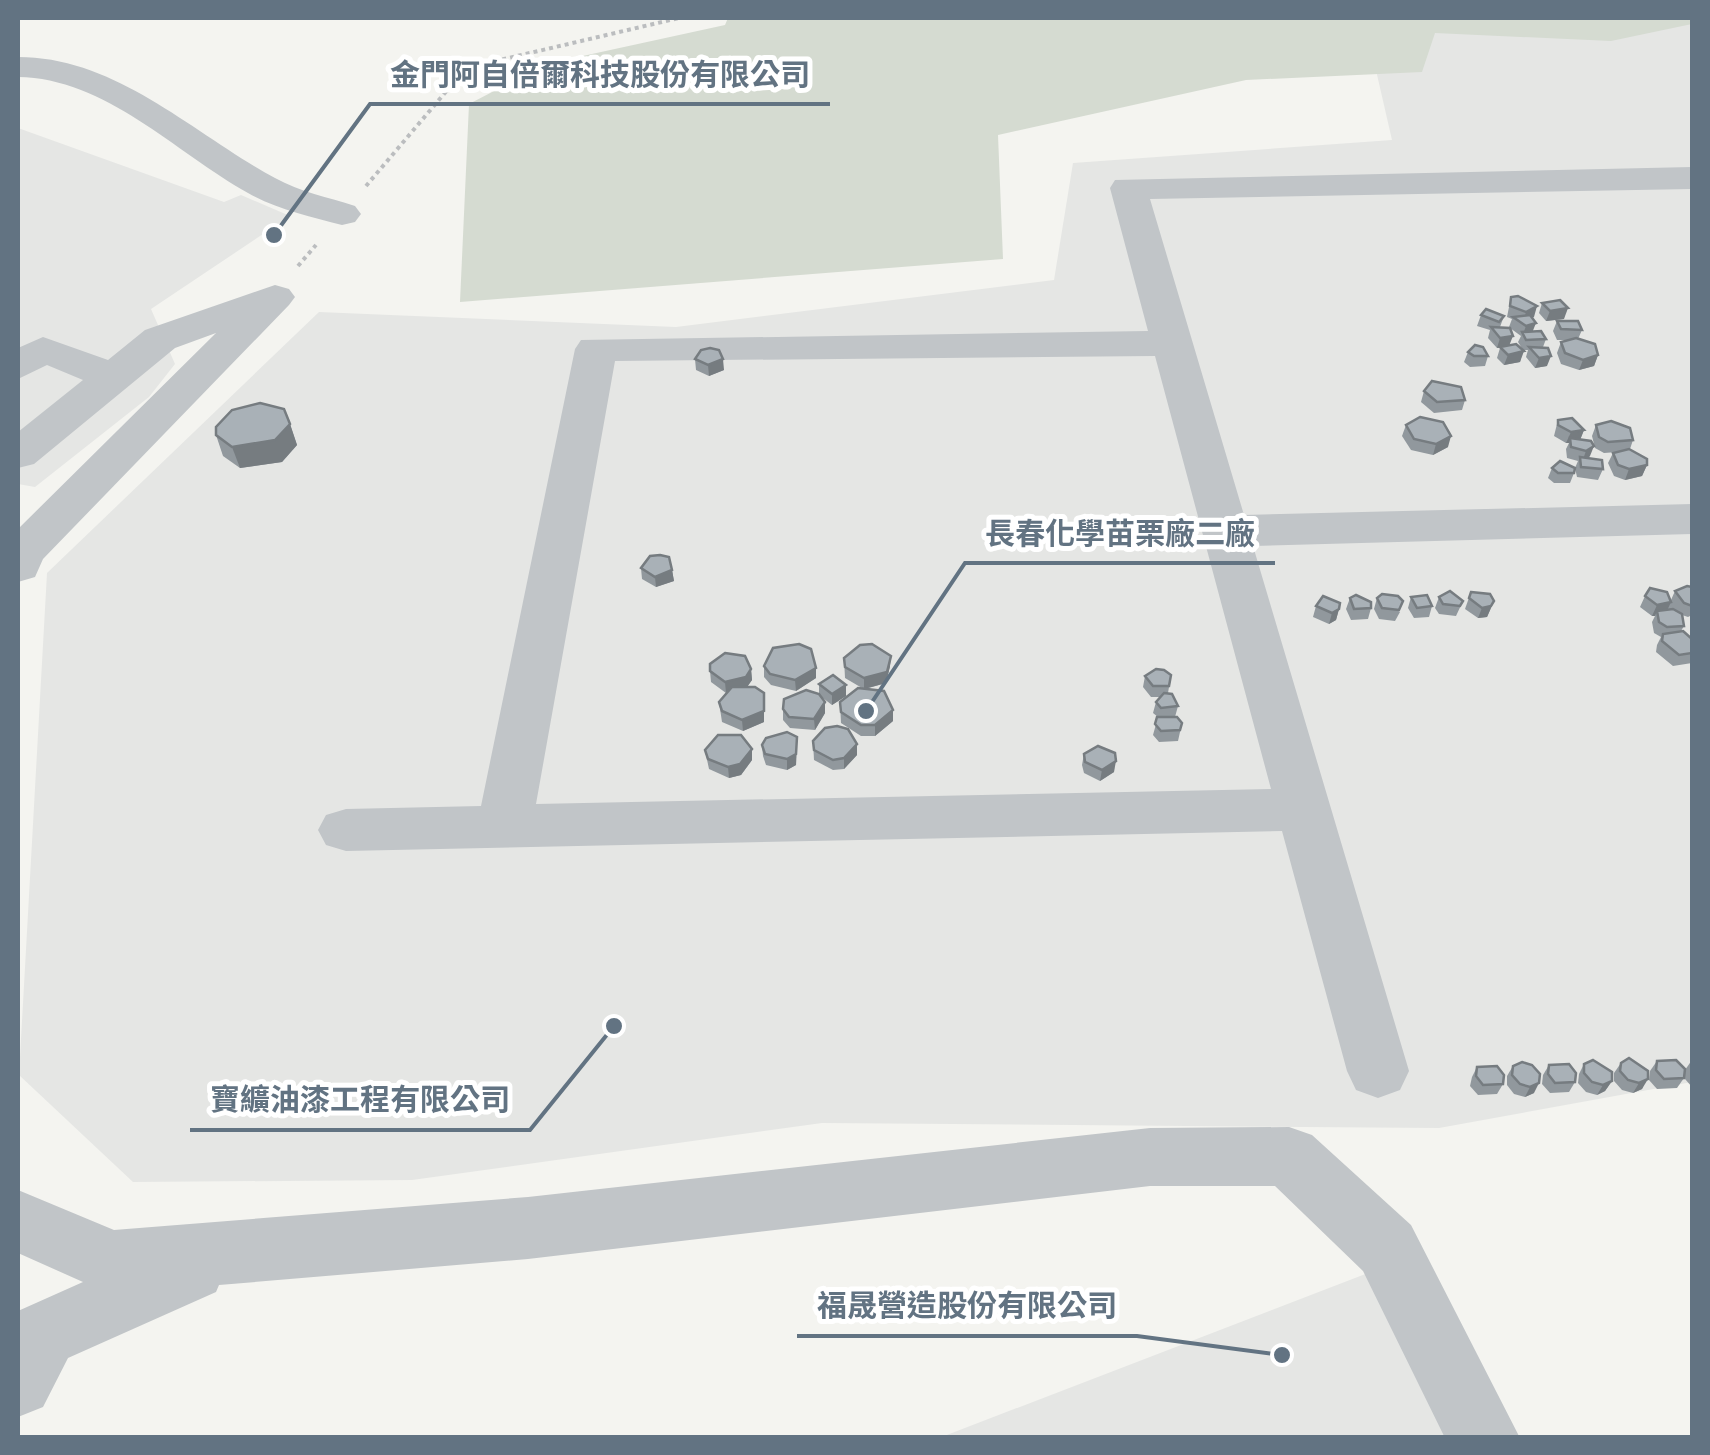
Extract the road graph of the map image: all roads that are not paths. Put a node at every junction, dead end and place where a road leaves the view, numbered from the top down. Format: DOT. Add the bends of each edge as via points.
graph roads {
  1 [pos="18,67"];
  2 [pos="1692,178"];
  3 [pos="342,214"];
  4 [pos="1172,343"];
  5 [pos="18,366"];
  6 [pos="113,377"];
  7 [pos="18,454"];
  8 [pos="1692,518"];
  9 [pos="1226,531"];
  10 [pos="18,566"];
  11 [pos="1306,809"];
  12 [pos="504,826"];
  13 [pos="346,830"];
  14 [pos="1378,1071"];
  15 [pos="18,1221"];
  16 [pos="230,1252"];
  17 [pos="26,1352"];
  18 [pos="1484,1438"];
  1 -- 3 [label="street" via="32,64 90,82 265,188"];
  2 -- 4 [label="street" via="1128,188"];
  4 -- 9 [label="street"];
  4 -- 12 [label="street" via="596,349"];
  5 -- 6 [label="street" via="43,350"];
  6 -- 7 [label="street"];
  6 -- 10 [label="street" via="160,339 275,297 20,554"];
  8 -- 9 [label="street"];
  9 -- 11 [label="street"];
  11 -- 12 [label="street"];
  11 -- 14 [label="street"];
  12 -- 13 [label="street"];
  15 -- 16 [label="street" via="112,1262"];
  16 -- 17 [label="street"];
  16 -- 18 [label="street" via="528,1228 1150,1157 1289,1156 1388,1248"];
}
